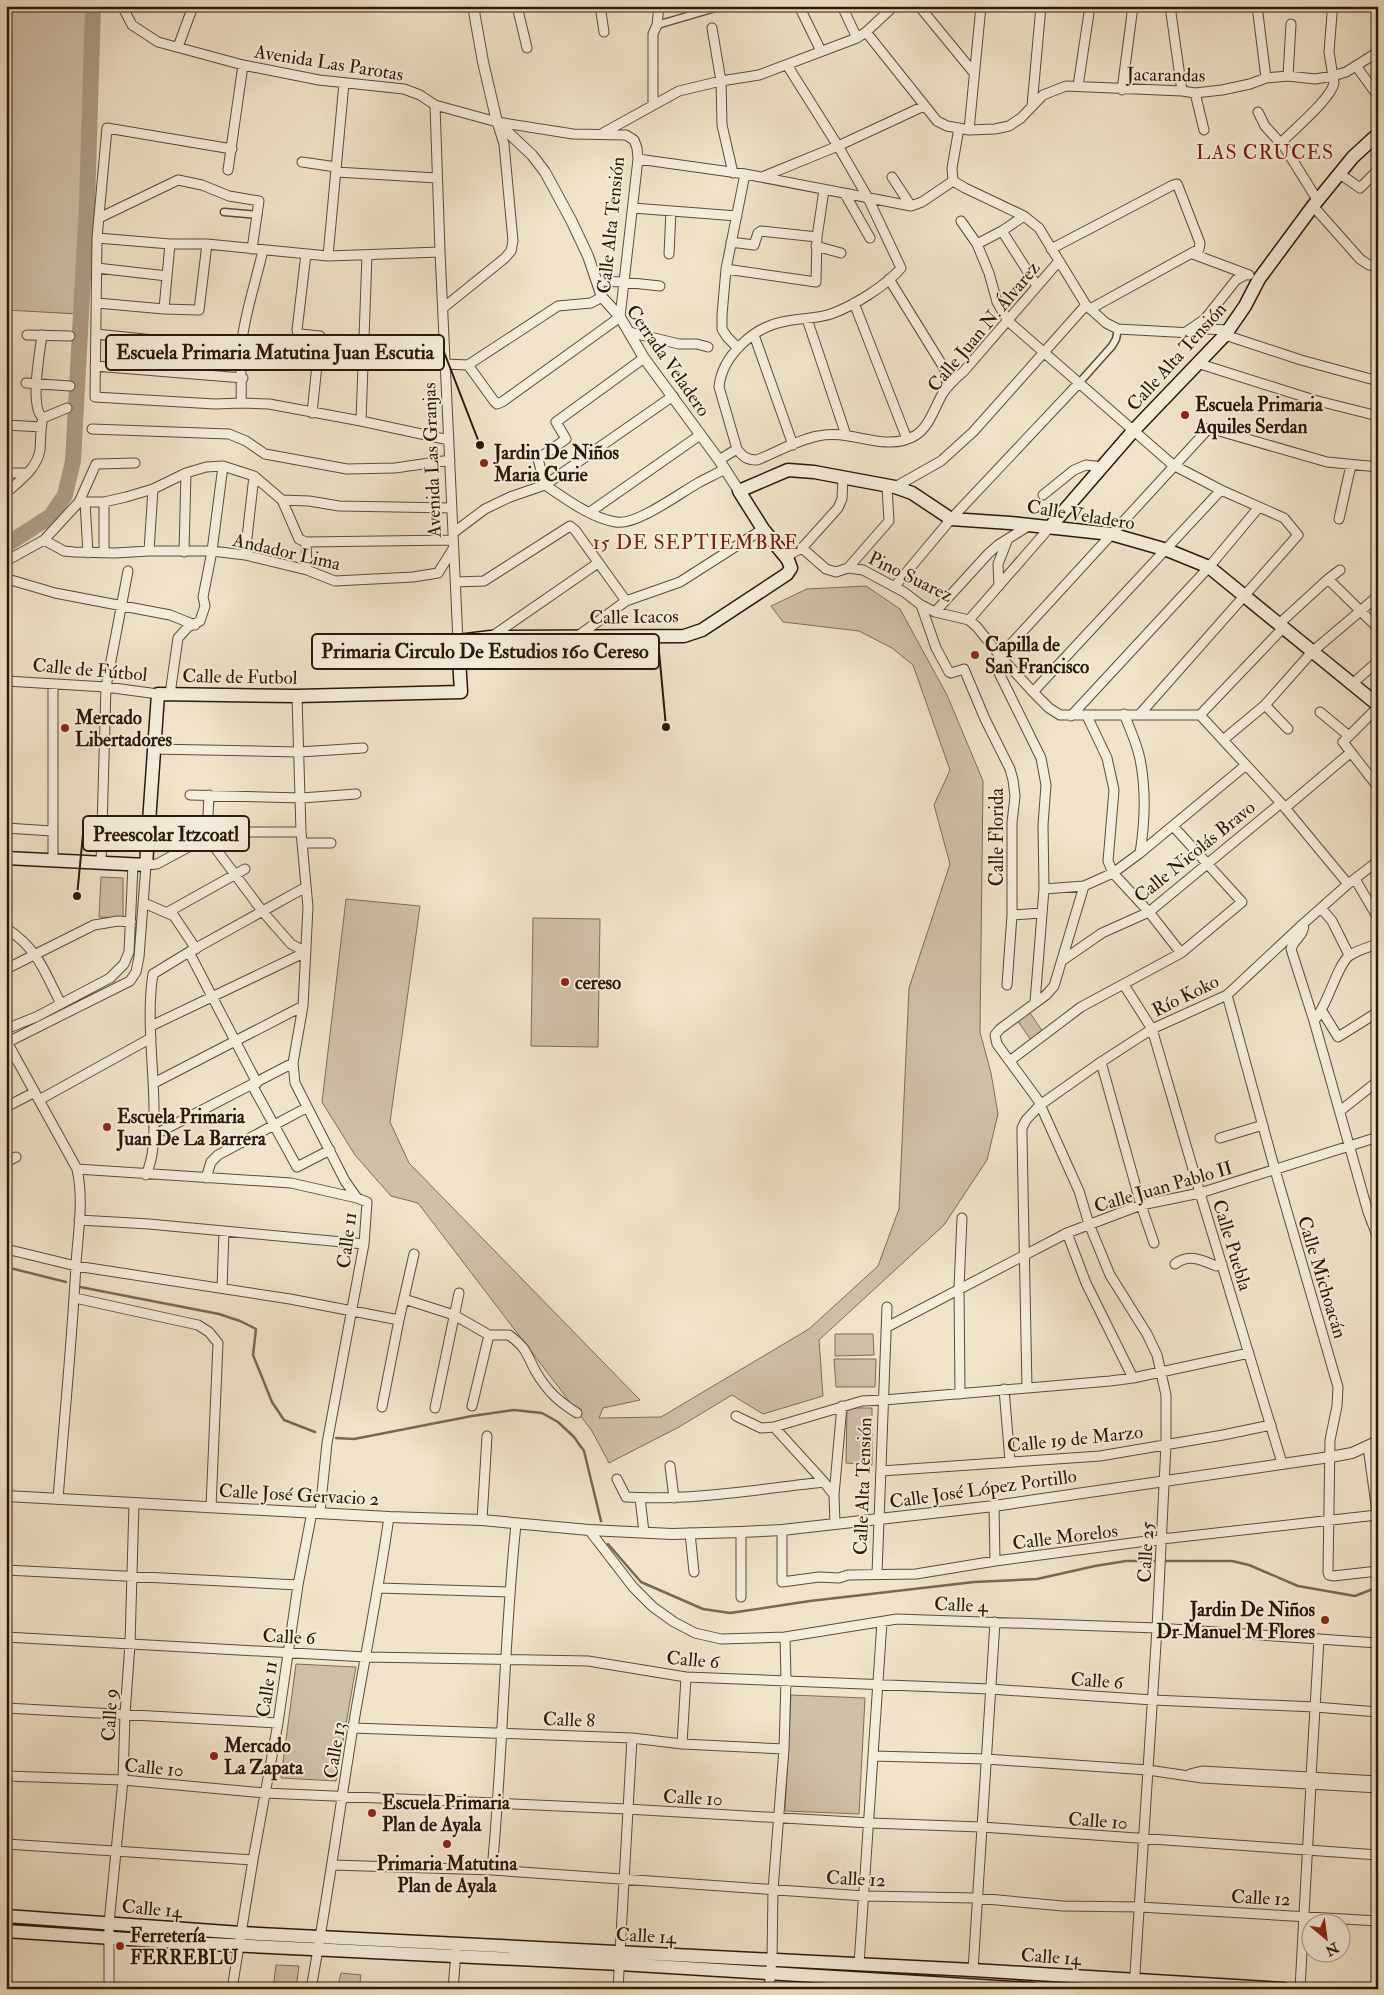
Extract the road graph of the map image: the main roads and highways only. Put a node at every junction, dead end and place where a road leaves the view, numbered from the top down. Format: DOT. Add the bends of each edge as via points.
graph roads {
  1 [pos="1378,134"];
  2 [pos="1050,527"];
  3 [pos="788,562"];
  4 [pos="458,641"];
  5 [pos="460,692"];
  6 [pos="1378,706"];
  7 [pos="6,858"];
  8 [pos="6,1916"];
  9 [pos="6,1931"];
  10 [pos="240,1939"];
  11 [pos="772,1966"];
  12 [pos="859,1984"];
  13 [pos="1135,1984"];
  14 [pos="972,1987"];
  15 [pos="1032,1989"];
  16 [pos="1284,1989"];
  1 -- 2 [label="main road, Calle Alta Tensión" via="1353,157 1253,276 1245,306 1226,333 1134,430"];
  2 -- 3 [label="main road, Calle Veladero" via="951,519 912,493 814,472 788,470 737,487"];
  2 -- 6 [label="main road, Calle Veladero" via="1110,534 1167,550 1209,567"];
  3 -- 4 [label="main road, Calle Icacos" via="788,574 702,630 684,636 491,637"];
  4 -- 5 [label="main road, Avenida Las Granjas"];
  5 -- 7 [label="main road, Calle de Futbol" via="297,696 164,694 153,749 149,826 140,864"];
  8 -- 10 [label="main road, Calle 14" via="109,1923"];
  9 -- 10 [label="main road, Calle 14" via="110,1938"];
  10 -- 11 [label="main road, Calle 14"];
  11 -- 12 [label="main road, Calle 14"];
  11 -- 13 [label="main road, Calle 14" via="859,1964"];
  12 -- 14 [label="main road, Calle 14"];
  13 -- 16 [label="main road, Calle 14"];
  14 -- 15 [label="main road, Calle 14"];
}
